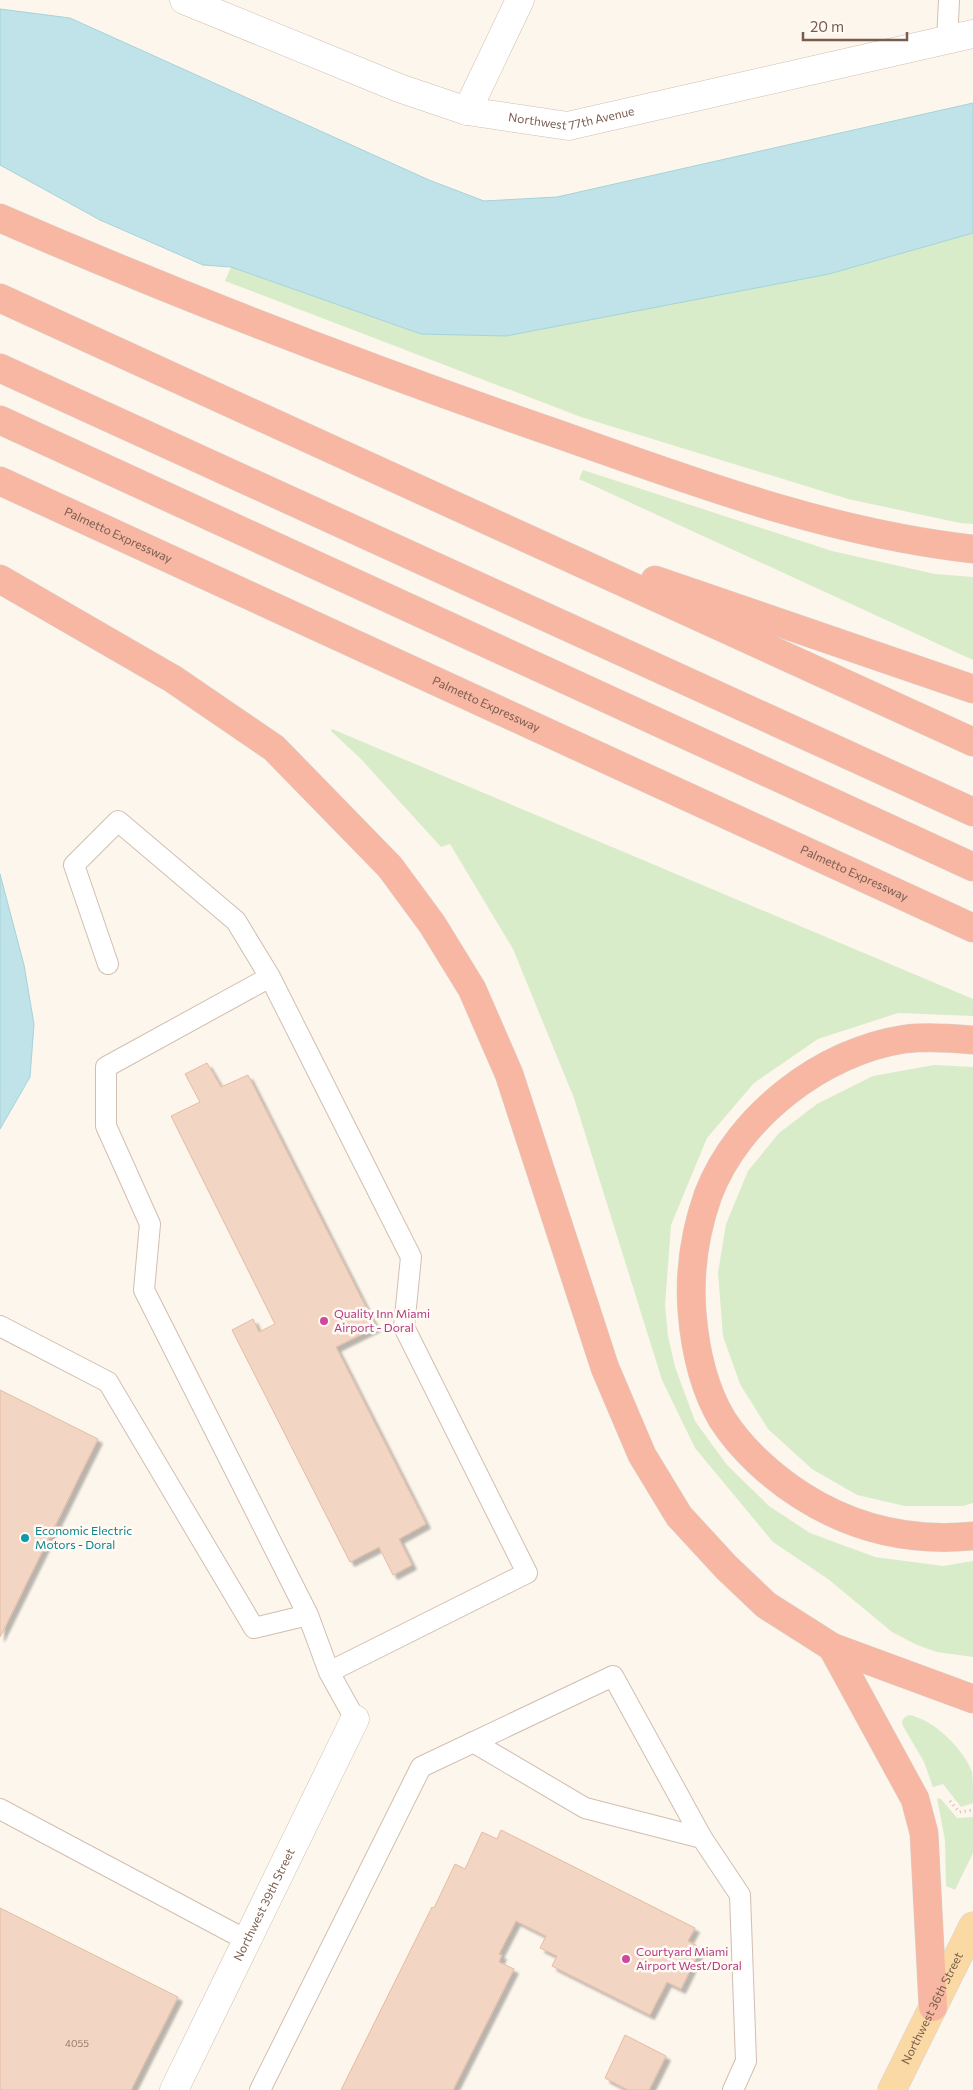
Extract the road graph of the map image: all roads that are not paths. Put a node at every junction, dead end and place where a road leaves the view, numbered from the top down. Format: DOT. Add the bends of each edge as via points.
graph roads {
  1 [pos="184,0"];
  2 [pos="520,0"];
  3 [pos="949,0"];
  4 [pos="960,38"];
  5 [pos="467,111"];
  6 [pos="0,218"];
  7 [pos="0,298"];
  8 [pos="0,368"];
  9 [pos="0,420"];
  10 [pos="0,481"];
  11 [pos="509,530"];
  12 [pos="973,549"];
  13 [pos="0,579"];
  14 [pos="973,688"];
  15 [pos="973,742"];
  16 [pos="973,812"];
  17 [pos="973,867"];
  18 [pos="973,928"];
  19 [pos="108,964"];
  20 [pos="270,977"];
  21 [pos="973,1040"];
  22 [pos="0,1326"];
  23 [pos="973,1536"];
  24 [pos="308,1615"];
  25 [pos="832,1647"];
  26 [pos="329,1672"];
  27 [pos="973,1699"];
  28 [pos="355,1719"];
  29 [pos="473,1742"];
  30 [pos="0,1809"];
  31 [pos="702,1838"];
  32 [pos="973,1926"];
  33 [pos="248,1941"];
  34 [pos="933,2007"];
  35 [pos="174,2090"];
  36 [pos="260,2090"];
  37 [pos="733,2090"];
  38 [pos="892,2090"];
  1 -- 5 [label="street, Northwest 77th Avenue" via="399,88"];
  2 -- 5 [label="street"];
  3 -- 4 [label="lane"];
  4 -- 5 [label="street, Northwest 77th Avenue" via="568,126"];
  6 -- 12 [label="highway" via="248,321 659,470 859,530"];
  7 -- 11 [label="highway"];
  8 -- 16 [label="highway"];
  9 -- 17 [label="highway"];
  10 -- 18 [label="highway, Palmetto Expressway"];
  11 -- 14 [label="highway"];
  11 -- 15 [label="highway"];
  13 -- 25 [label="highway" via="174,679 274,748 390,867 432,924 472,989 509,1074 605,1368 642,1455 679,1516 726,1567 766,1605"];
  19 -- 20 [label="lane" via="74,865 118,821 236,921"];
  20 -- 24 [label="lane" via="106,1067 106,1126 150,1224 144,1290"];
  20 -- 26 [label="lane" via="411,1257 404,1327 528,1573"];
  21 -- 23 [label="highway" via="944,1037 875,1045 823,1066 775,1102 734,1147 720,1169 700,1220 691,1281 694,1336 705,1380 722,1419 760,1462 788,1487 814,1504 867,1527 922,1538"];
  22 -- 24 [label="lane" via="108,1382 254,1628"];
  24 -- 26 [label="lane"];
  25 -- 27 [label="highway"];
  25 -- 34 [label="highway" via="915,1799 924,1833"];
  26 -- 28 [label="lane"];
  28 -- 33 [label="street, Northwest 39th Street"];
  29 -- 31 [label="lane" via="585,1808"];
  29 -- 31 [label="lane" via="613,1676"];
  29 -- 36 [label="lane" via="421,1766"];
  30 -- 33 [label="lane"];
  31 -- 37 [label="lane" via="740,1895 746,2061"];
  32 -- 34 [label="main road, Northwest 36th Street"];
  33 -- 35 [label="street, Northwest 39th Street"];
  34 -- 38 [label="main road, Northwest 36th Street"];
}
